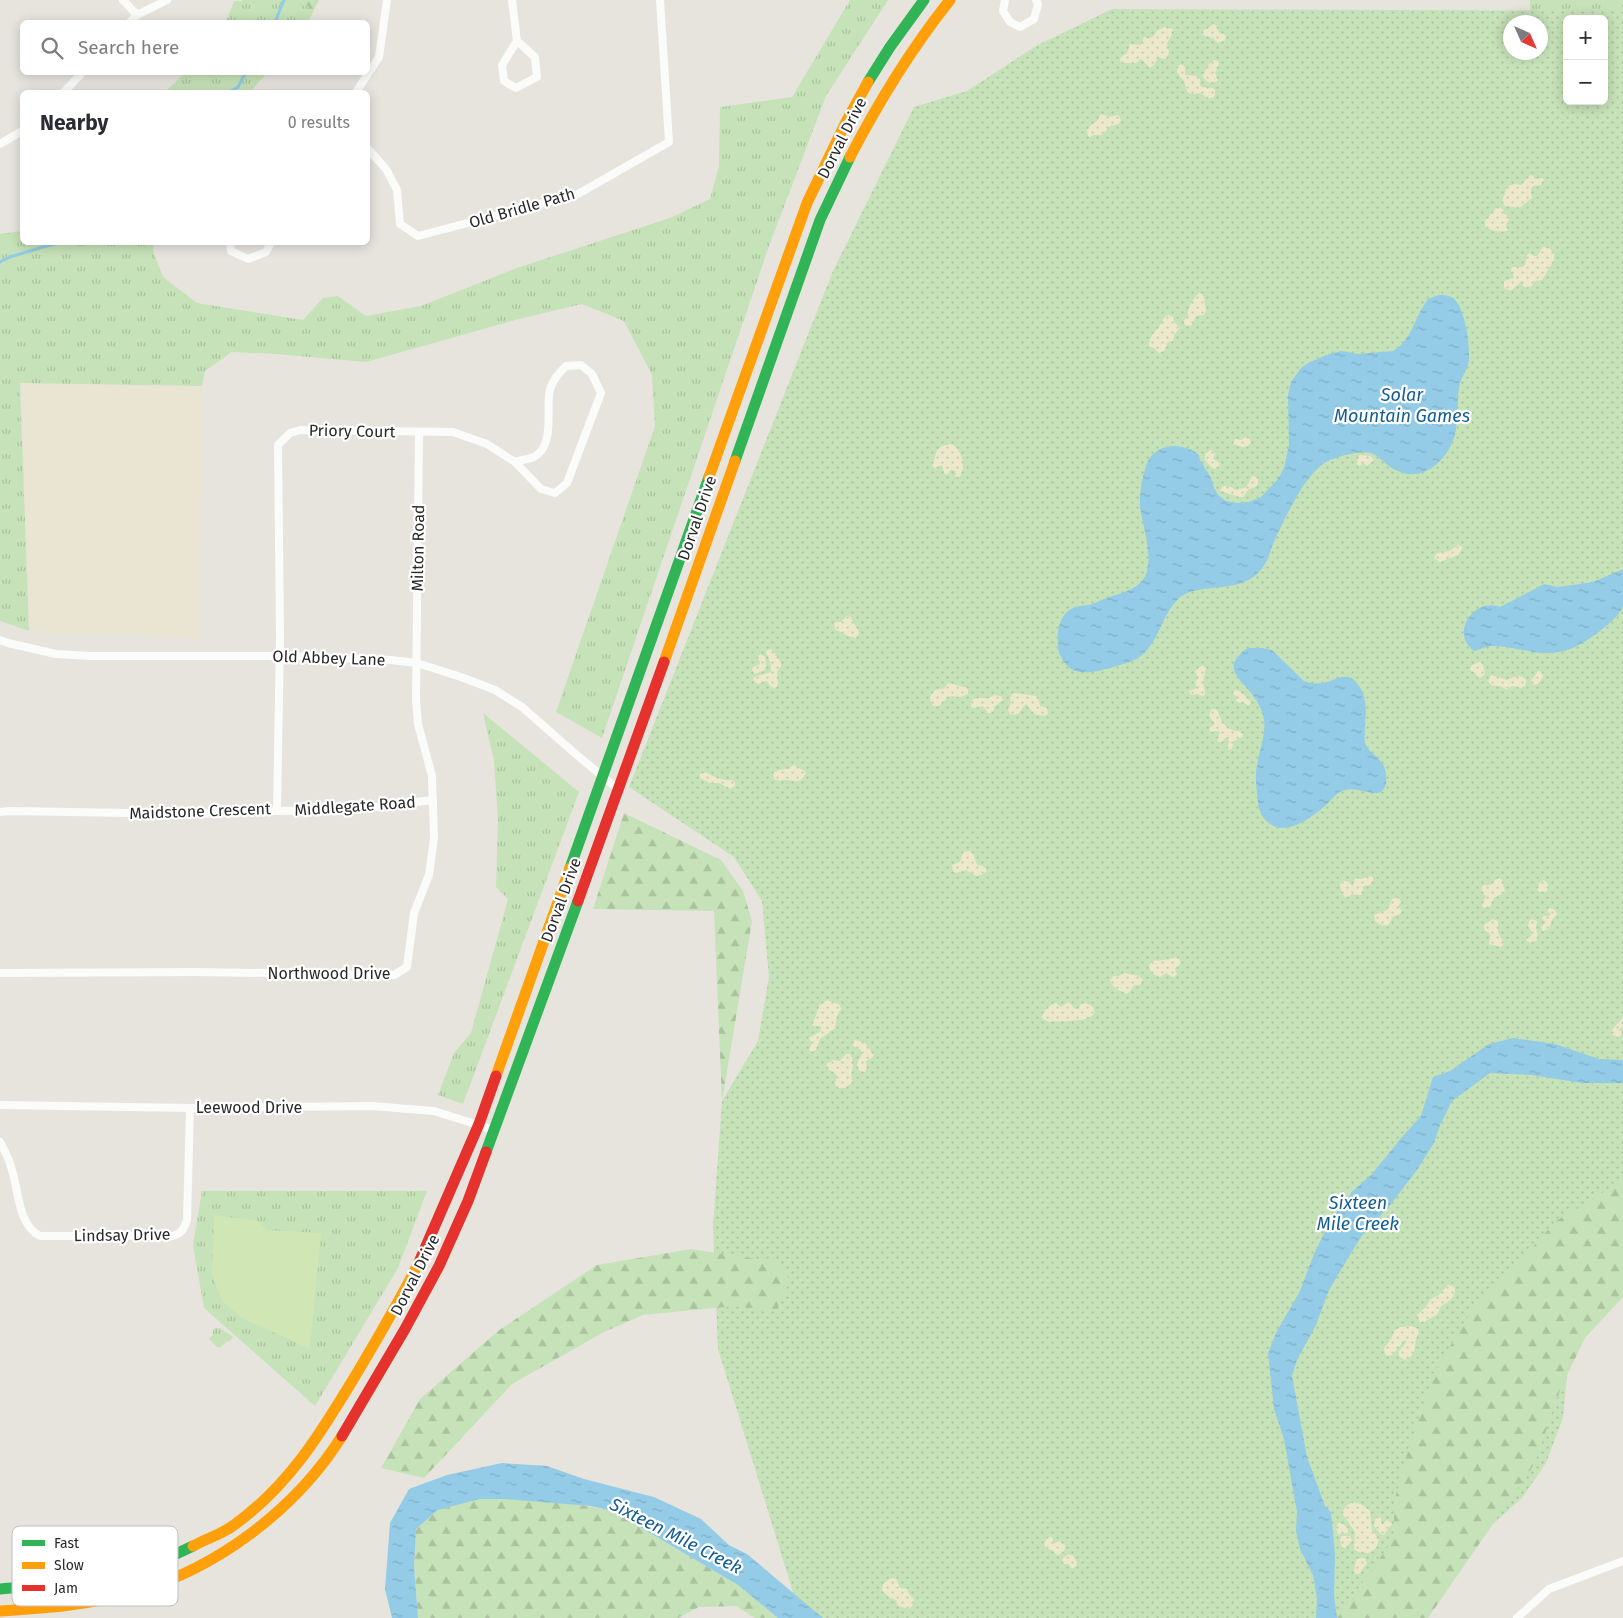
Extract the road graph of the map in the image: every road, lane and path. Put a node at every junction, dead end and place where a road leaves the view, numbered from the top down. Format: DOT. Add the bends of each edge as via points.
graph roads {
  1 [pos="123,0"];
  2 [pos="167,0"];
  3 [pos="387,0"];
  4 [pos="512,0"];
  5 [pos="660,0"];
  6 [pos="924,0"];
  7 [pos="950,0"];
  8 [pos="1005,0"];
  9 [pos="1036,0"];
  10 [pos="137,15"];
  11 [pos="132,20"];
  12 [pos="516,41"];
  13 [pos="370,71"];
  14 [pos="80,75"];
  15 [pos="367,75"];
  16 [pos="66,90"];
  17 [pos="357,90"];
  18 [pos="20,132"];
  19 [pos="0,144"];
  20 [pos="370,151"];
  21 [pos="231,245"];
  22 [pos="270,245"];
  23 [pos="419,433"];
  24 [pos="515,462"];
  25 [pos="0,640"];
  26 [pos="280,656"];
  27 [pos="417,662"];
  28 [pos="603,776"];
  29 [pos="619,790"];
  30 [pos="433,800"];
  31 [pos="277,811"];
  32 [pos="0,812"];
  33 [pos="0,973"];
  34 [pos="0,1105"];
  35 [pos="190,1108"];
  36 [pos="479,1124"];
  37 [pos="494,1130"];
  38 [pos="0,1142"];
  39 [pos="178,1553"];
  40 [pos="1623,1561"];
  41 [pos="178,1575"];
  42 [pos="62,1606"];
  43 [pos="0,1610"];
  44 [pos="1517,1618"];
  1 -- 10 [label="street"];
  2 -- 10 [label="street"];
  3 -- 13 [label="street" via="379,57"];
  4 -- 12 [label="street"];
  5 -- 20 [label="street, Old Bridle Path" via="669,142 578,194 418,236 400,224 397,190 386,169"];
  6 -- 28 [label="main road, Dorval Drive" via="860,96 807,203"];
  7 -- 29 [label="main road, Dorval Drive" via="913,47 874,109 820,220"];
  8 -- 9 [label="street" via="1003,11 1010,22 1020,26 1034,19"];
  10 -- 11 [label="street"];
  12 -- 12 [label="street" via="502,65 504,81 516,88 537,76 535,57"];
  14 -- 16 [label="street"];
  15 -- 17 [label="street"];
  18 -- 19 [label="street"];
  21 -- 22 [label="street" via="232,251 248,259 266,252"];
  23 -- 24 [label="street, Priory Court" via="453,432 487,444"];
  23 -- 26 [label="street, Priory Court" via="300,430 290,433 278,445"];
  23 -- 27 [label="street, Milton Road"];
  24 -- 24 [label="street, Priory Court" via="535,456 544,446 550,426 549,394 555,378 566,366 581,365 592,374 601,393 568,483 555,493 541,488"];
  25 -- 26 [label="street, Old Abbey Lane" via="56,654"];
  26 -- 27 [label="street, Old Abbey Lane"];
  26 -- 31 [label="street, Maidstone Crescent"];
  27 -- 28 [label="street, Old Abbey Lane" via="494,690 522,707"];
  27 -- 30 [label="street, Northwood Drive" via="418,724 432,776"];
  28 -- 29 [label="street, Old Abbey Lane"];
  28 -- 36 [label="main road, Dorval Drive"];
  29 -- 37 [label="main road, Dorval Drive"];
  30 -- 31 [label="street, Middlegate Road" via="351,810"];
  30 -- 33 [label="street, Northwood Drive" via="431,867 414,913 407,967 394,975"];
  31 -- 32 [label="street, Maidstone Crescent" via="190,814"];
  34 -- 35 [label="street, Leewood Drive"];
  35 -- 36 [label="street, Leewood Drive" via="372,1106 434,1111"];
  35 -- 38 [label="street, Lindsay Drive" via="187,1220 180,1234 173,1236 40,1236 34,1233 22,1211 11,1166"];
  36 -- 37 [label="street, Leewood Drive"];
  36 -- 39 [label="main road, Dorval Drive" via="425,1251 398,1304 321,1433 286,1479 254,1508 231,1527"];
  37 -- 41 [label="main road, Dorval Drive" via="447,1249 344,1434 314,1476 275,1515 232,1548"];
  40 -- 44 [label="street" via="1549,1588"];
  42 -- 43 [label="main road, Dorval Drive"];
}
